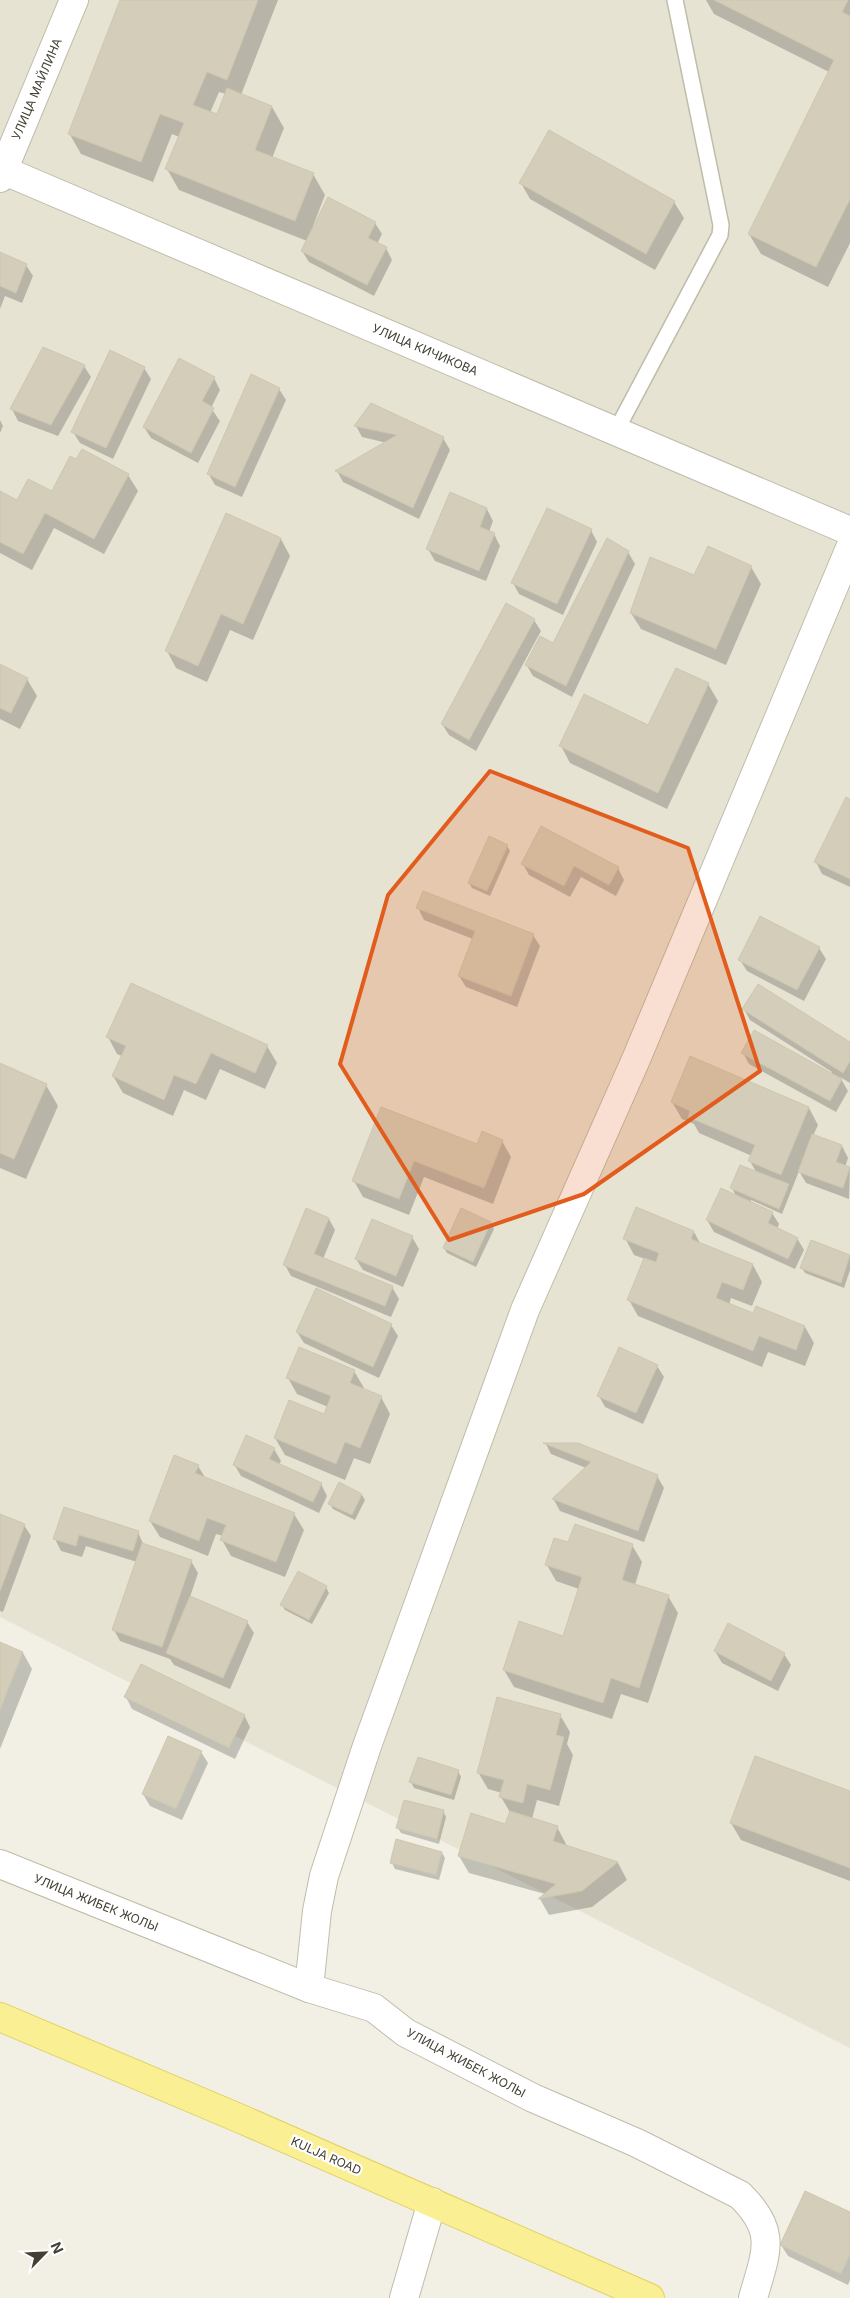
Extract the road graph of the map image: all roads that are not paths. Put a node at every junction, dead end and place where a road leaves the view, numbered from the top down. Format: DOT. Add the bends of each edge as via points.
graph roads {
  1 [pos="74,0"];
  2 [pos="675,0"];
  3 [pos="1,172"];
  4 [pos="616,431"];
  5 [pos="850,531"];
  6 [pos="850,548"];
  7 [pos="0,1864"];
  8 [pos="308,1988"];
  9 [pos="0,2017"];
  10 [pos="432,2202"];
  11 [pos="404,2298"];
  12 [pos="650,2298"];
  13 [pos="753,2298"];
  1 -- 3 [label="street, УЛИЦА МАЙЛИНА"];
  2 -- 4 [label="lane" via="722,225"];
  3 -- 4 [label="street, УЛИЦА КИЧИКОВА"];
  4 -- 5 [label="street, УЛИЦА КИЧИКОВА"];
  6 -- 8 [label="street" via="637,1058 525,1310 367,1746 324,1876"];
  7 -- 8 [label="street, УЛИЦА ЖИБЕК ЖОЛЫ"];
  8 -- 13 [label="street, УЛИЦА ЖИБЕК ЖОЛЫ" via="374,2008 406,2033 533,2098 637,2143 740,2195 761,2220 768,2246"];
  9 -- 10 [label="main road, KULJA ROAD"];
  10 -- 11 [label="street"];
  10 -- 12 [label="main road, KULJA ROAD"];
}
